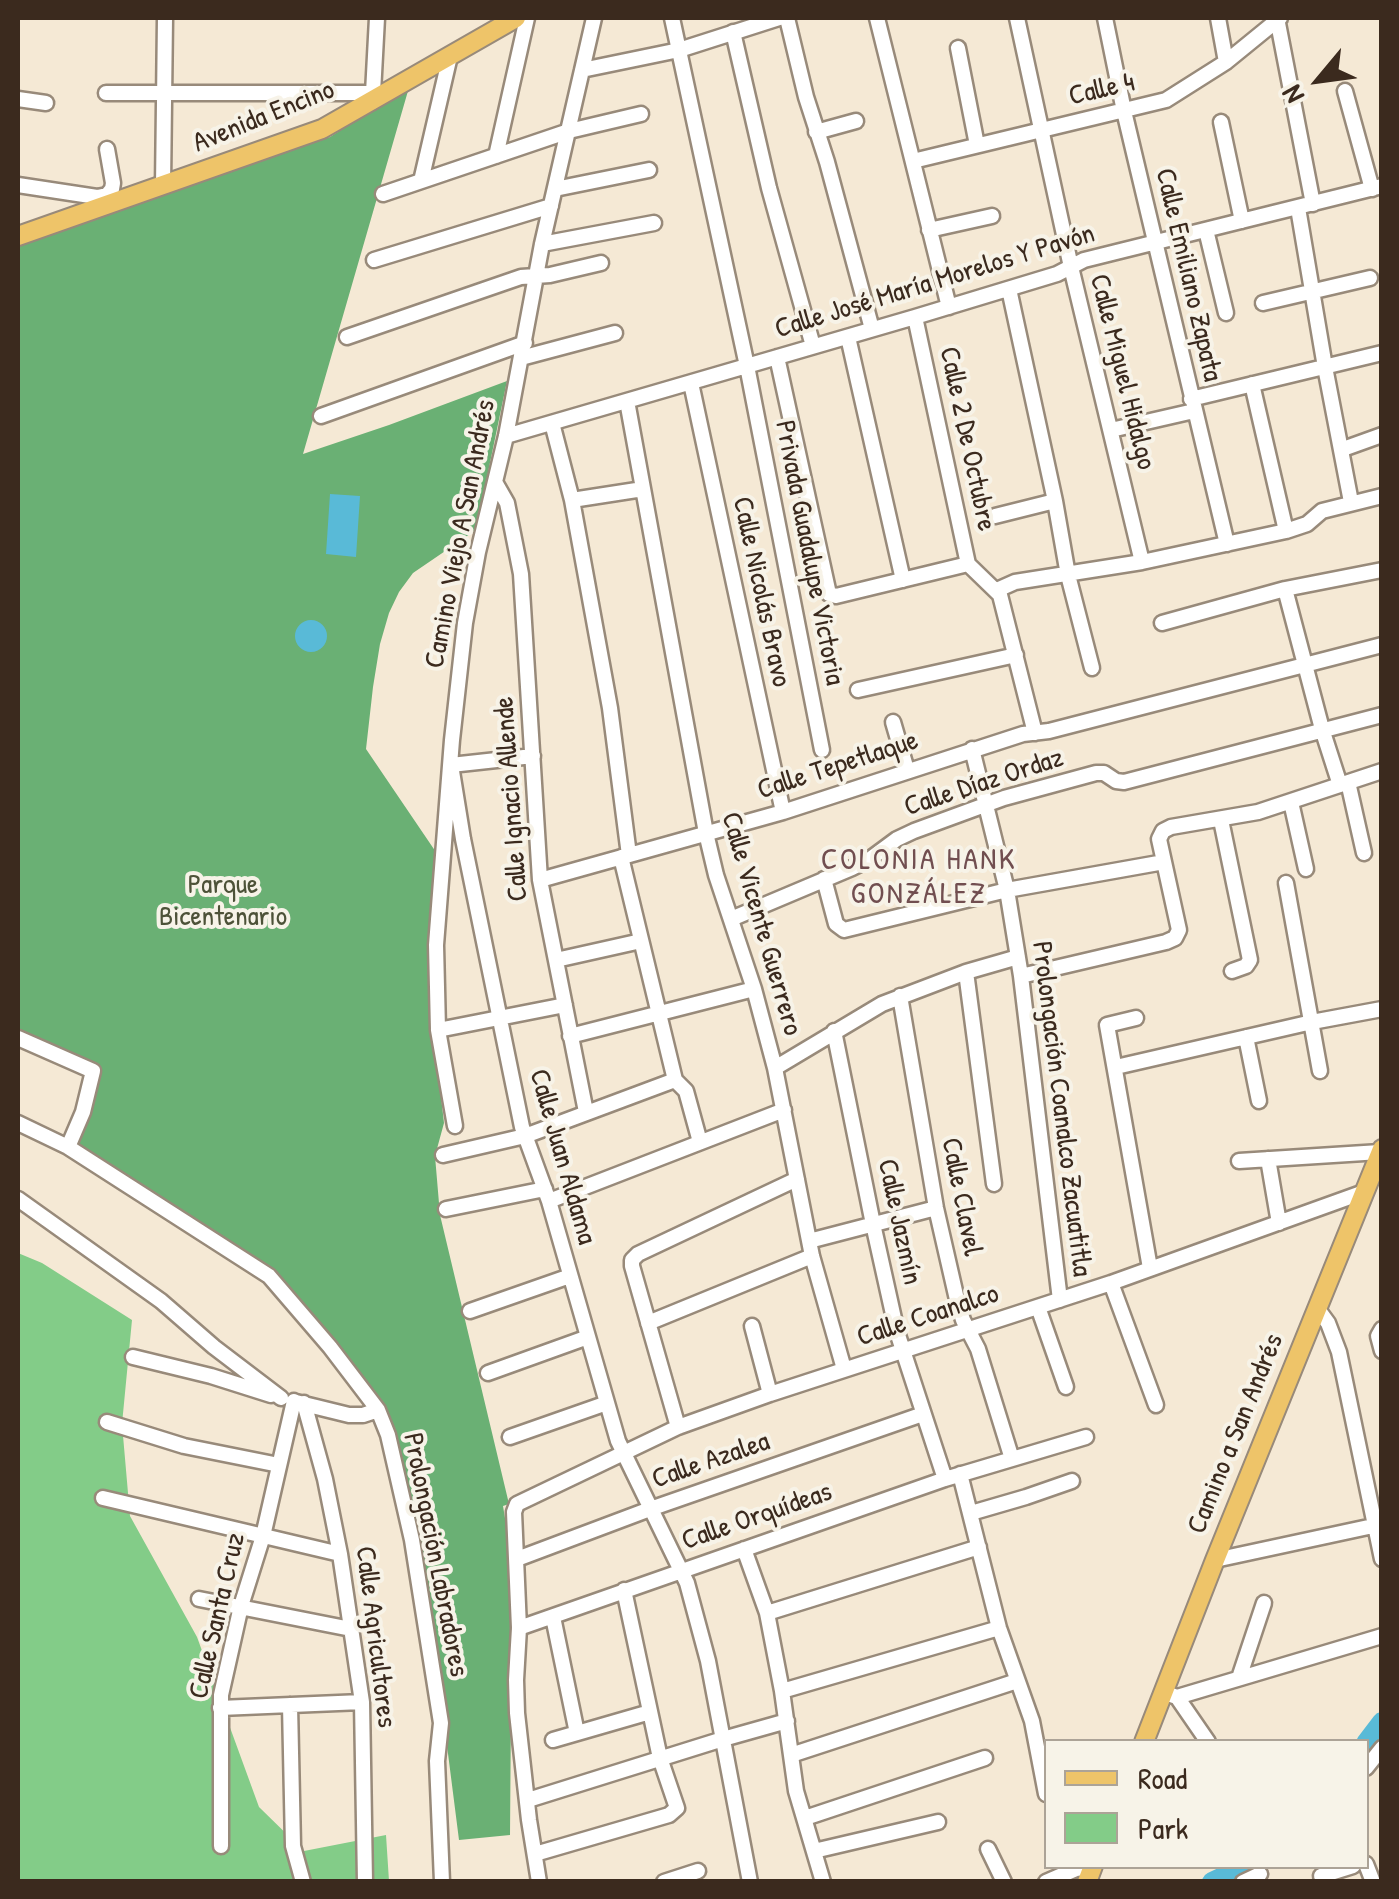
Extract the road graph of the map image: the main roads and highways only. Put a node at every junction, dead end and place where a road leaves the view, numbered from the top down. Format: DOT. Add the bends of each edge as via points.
graph roads {
  1 [pos="509,19"];
  2 [pos="18,236"];
  3 [pos="1381,1150"];
  4 [pos="1146,1739"];
  1 -- 2 [label="main road, Avenida Encino" via="322,130"];
  3 -- 4 [label="main road, Camino a San Andrés" via="1214,1560 1170,1694"];
}
